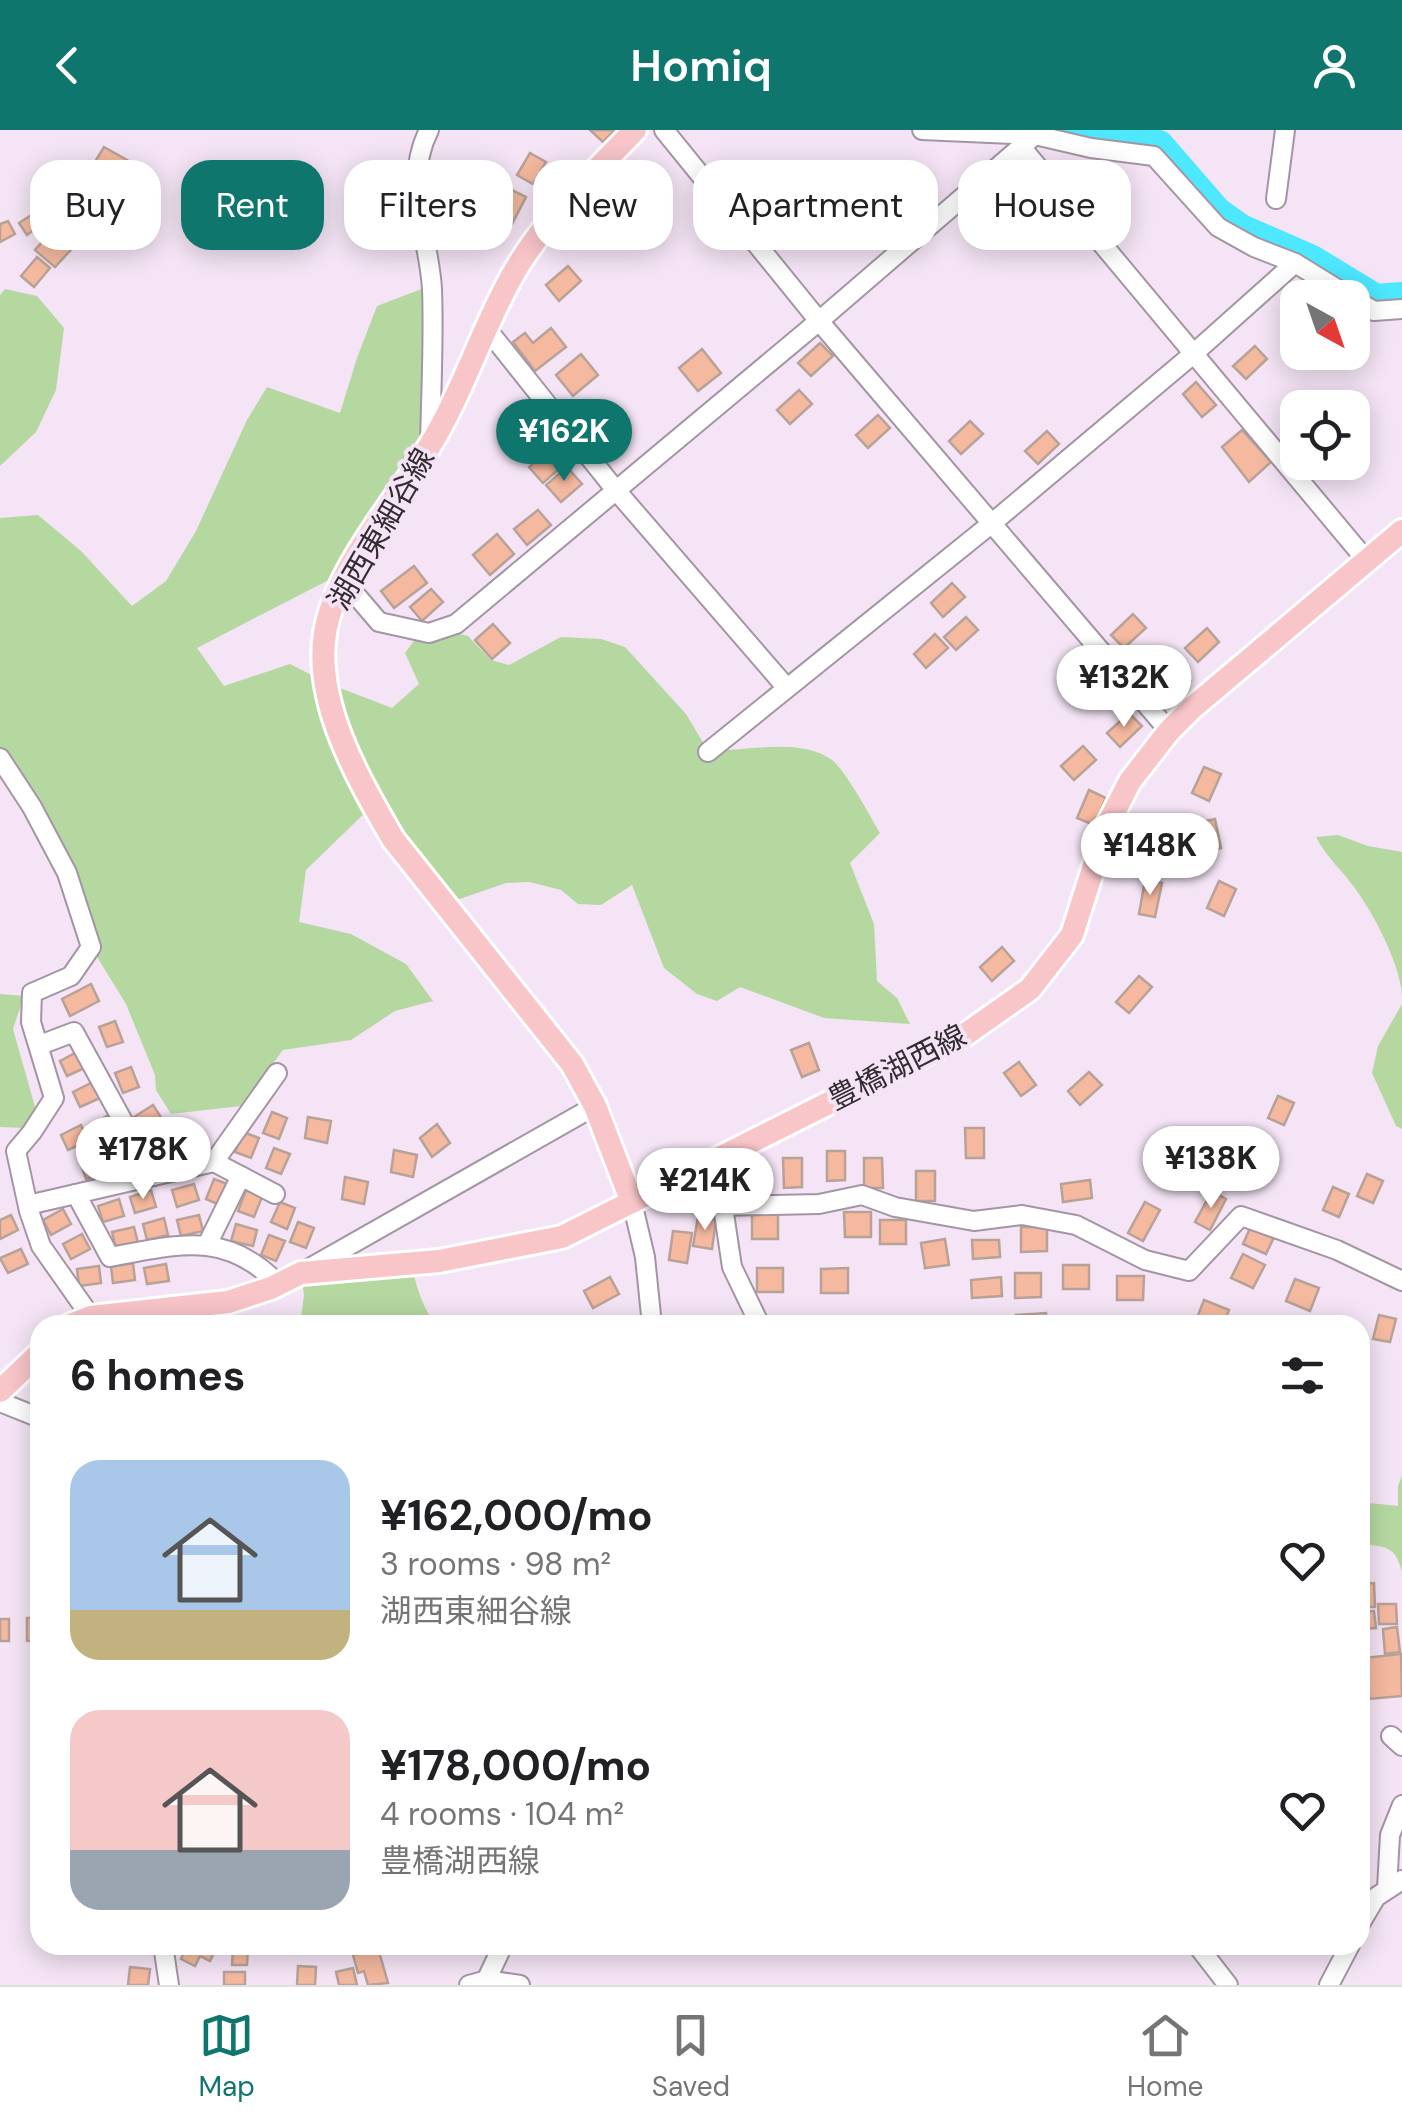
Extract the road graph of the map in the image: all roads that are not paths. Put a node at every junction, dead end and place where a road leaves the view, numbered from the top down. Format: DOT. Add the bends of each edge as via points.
graph roads {
  1 [pos="428,130"];
  2 [pos="635,130"];
  3 [pos="664,130"];
  4 [pos="922,130"];
  5 [pos="1285,130"];
  6 [pos="1029,142"];
  7 [pos="1276,199"];
  8 [pos="1295,263"];
  9 [pos="1323,280"];
  10 [pos="1370,309"];
  11 [pos="1402,309"];
  12 [pos="819,321"];
  13 [pos="488,329"];
  14 [pos="1192,354"];
  15 [pos="430,445"];
  16 [pos="614,488"];
  17 [pos="990,524"];
  18 [pos="1402,531"];
  19 [pos="1366,560"];
  20 [pos="344,581"];
  21 [pos="786,687"];
  22 [pos="1169,731"];
  23 [pos="708,752"];
  24 [pos="0,758"];
  25 [pos="40,1044"];
  26 [pos="277,1073"];
  27 [pos="595,1106"];
  28 [pos="716,1160"];
  29 [pos="214,1162"];
  30 [pos="153,1176"];
  31 [pos="241,1176"];
  32 [pos="76,1194"];
  33 [pos="274,1194"];
  34 [pos="632,1202"];
  35 [pos="28,1205"];
  36 [pos="722,1206"];
  37 [pos="208,1243"];
  38 [pos="301,1273"];
  39 [pos="1402,1281"];
  40 [pos="278,1284"];
  41 [pos="78,1315"];
  42 [pos="184,1315"];
  43 [pos="651,1315"];
  44 [pos="755,1315"];
  45 [pos="30,1363"];
  46 [pos="0,1390"];
  47 [pos="0,1402"];
  48 [pos="30,1414"];
  49 [pos="1402,1805"];
  50 [pos="1394,1884"];
  51 [pos="1370,1904"];
  52 [pos="165,1955"];
  53 [pos="497,1955"];
  54 [pos="1205,1955"];
  55 [pos="1345,1955"];
  56 [pos="480,1983"];
  57 [pos="170,1985"];
  58 [pos="520,1985"];
  59 [pos="1228,1985"];
  60 [pos="1329,1985"];
  1 -- 15 [label="street" via="416,171 432,285"];
  2 -- 13 [label="main road, 湖西東細谷線" via="558,210 524,257"];
  3 -- 12 [label="street"];
  4 -- 6 [label="street"];
  5 -- 7 [label="street"];
  6 -- 8 [label="street" via="1154,156 1218,227"];
  6 -- 12 [label="street"];
  6 -- 14 [label="street"];
  8 -- 9 [label="street"];
  8 -- 14 [label="street"];
  10 -- 11 [label="street"];
  12 -- 16 [label="street"];
  12 -- 17 [label="street"];
  13 -- 15 [label="main road, 湖西東細谷線"];
  13 -- 16 [label="street"];
  14 -- 17 [label="street"];
  14 -- 19 [label="street"];
  15 -- 20 [label="main road, 湖西東細谷線"];
  16 -- 20 [label="street" via="456,624 428,633 379,622"];
  16 -- 21 [label="street"];
  17 -- 21 [label="street"];
  17 -- 22 [label="street"];
  18 -- 19 [label="main road, 豊橋湖西線"];
  19 -- 22 [label="main road, 豊橋湖西線"];
  20 -- 27 [label="main road, 湖西東細谷線" via="325,632 326,683 341,736 373,805 572,1064"];
  21 -- 23 [label="street"];
  22 -- 28 [label="main road, 豊橋湖西線" via="1106,828 1072,935 1030,989 966,1034"];
  24 -- 25 [label="street" via="67,873 91,948 71,976 32,993 31,1022"];
  25 -- 30 [label="street" via="74,1032"];
  25 -- 35 [label="street" via="54,1098 16,1151"];
  26 -- 29 [label="street"];
  27 -- 34 [label="main road, 湖西東細谷線"];
  27 -- 38 [label="street"];
  28 -- 34 [label="main road, 豊橋湖西線"];
  28 -- 36 [label="street"];
  29 -- 30 [label="street"];
  29 -- 31 [label="street"];
  30 -- 32 [label="street"];
  31 -- 33 [label="street"];
  31 -- 37 [label="street"];
  32 -- 35 [label="street"];
  32 -- 37 [label="street" via="110,1257"];
  34 -- 38 [label="main road, 豊橋湖西線" via="562,1237 493,1253"];
  34 -- 43 [label="street"];
  35 -- 41 [label="street"];
  36 -- 39 [label="street" via="819,1204 862,1195 961,1220 1022,1215 1076,1225 1145,1260 1189,1271 1241,1216"];
  36 -- 44 [label="street" via="732,1267"];
  37 -- 40 [label="street" via="250,1260"];
  38 -- 40 [label="main road, 豊橋湖西線"];
  40 -- 42 [label="main road, 豊橋湖西線"];
  45 -- 46 [label="main road"];
  47 -- 48 [label="street"];
  49 -- 50 [label="street" via="1390,1835"];
  50 -- 51 [label="street"];
  52 -- 57 [label="street"];
  53 -- 56 [label="street"];
  54 -- 59 [label="street"];
  55 -- 60 [label="street"];
  56 -- 58 [label="street"];
}
